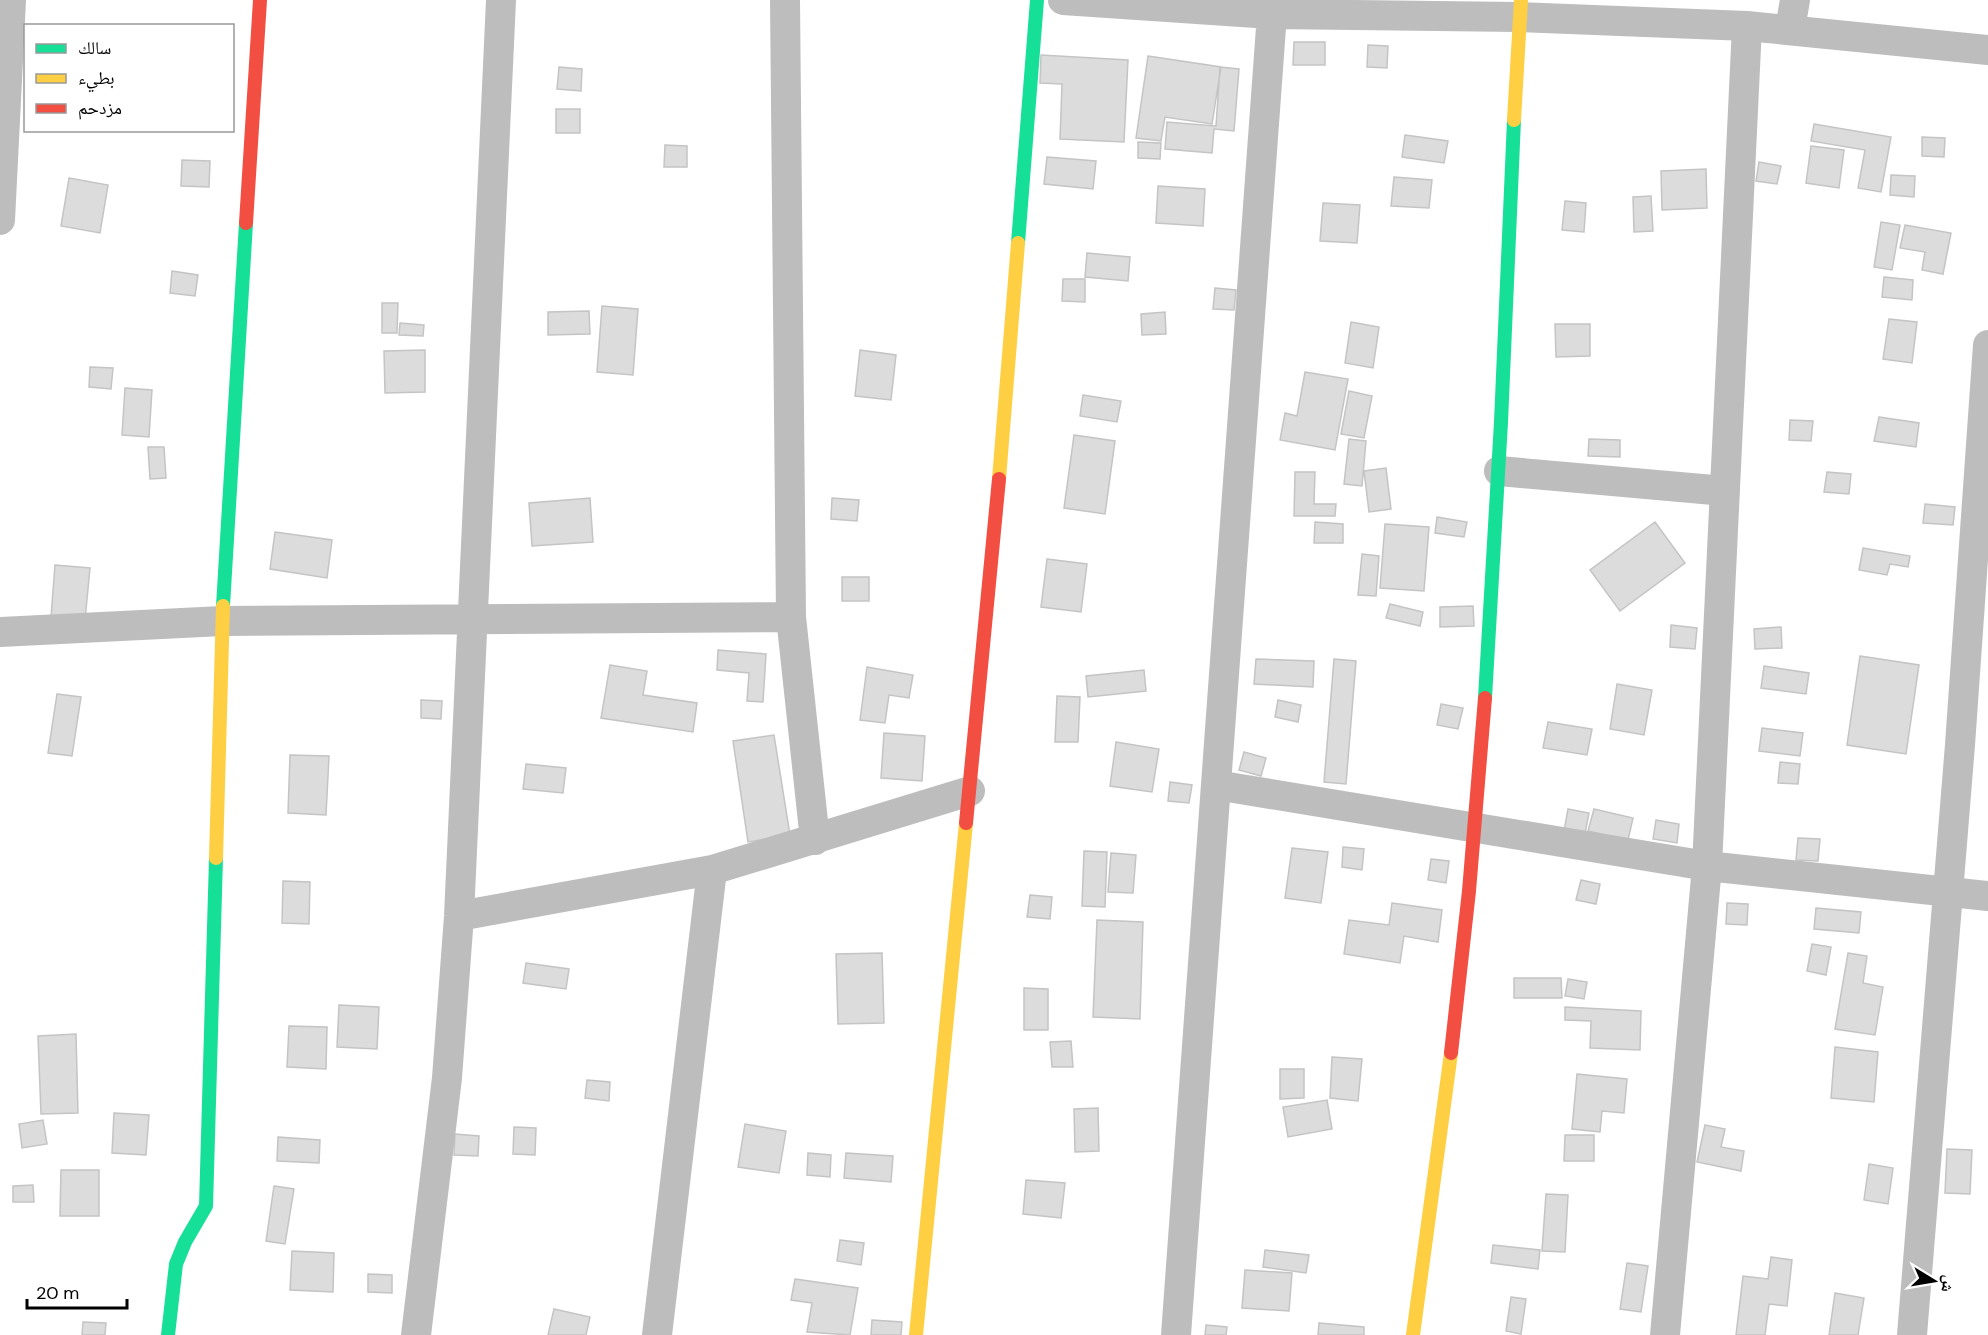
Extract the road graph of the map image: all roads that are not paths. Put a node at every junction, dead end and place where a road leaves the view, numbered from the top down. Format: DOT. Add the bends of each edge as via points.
graph roads {
  1 [pos="11,0"];
  2 [pos="260,0"];
  3 [pos="501,0"];
  4 [pos="785,0"];
  5 [pos="1037,0"];
  6 [pos="1064,0"];
  7 [pos="1795,0"];
  8 [pos="1272,7"];
  9 [pos="1519,9"];
  10 [pos="1747,26"];
  11 [pos="1790,29"];
  12 [pos="1988,50"];
  13 [pos="0,220"];
  14 [pos="1988,345"];
  15 [pos="1499,471"];
  16 [pos="1725,490"];
  17 [pos="791,617"];
  18 [pos="473,620"];
  19 [pos="222,621"];
  20 [pos="0,632"];
  21 [pos="1216,785"];
  22 [pos="970,791"];
  23 [pos="1475,826"];
  24 [pos="815,840"];
  25 [pos="1707,866"];
  26 [pos="712,870"];
  27 [pos="1947,891"];
  28 [pos="1988,896"];
  29 [pos="459,916"];
  30 [pos="168,1335"];
  31 [pos="416,1335"];
  32 [pos="657,1335"];
  33 [pos="916,1335"];
  34 [pos="1176,1335"];
  35 [pos="1413,1335"];
  36 [pos="1665,1335"];
  37 [pos="1912,1335"];
  1 -- 13 [label="street"];
  2 -- 19 [label="street"];
  3 -- 18 [label="street"];
  4 -- 17 [label="street"];
  5 -- 22 [label="street" via="999,485"];
  6 -- 8 [label="street"];
  7 -- 11 [label="street"];
  8 -- 9 [label="street"];
  8 -- 21 [label="street"];
  9 -- 10 [label="street"];
  9 -- 15 [label="street"];
  10 -- 11 [label="street"];
  10 -- 16 [label="street"];
  11 -- 12 [label="street"];
  14 -- 27 [label="street"];
  15 -- 16 [label="street"];
  15 -- 23 [label="street"];
  16 -- 25 [label="street"];
  17 -- 18 [label="street"];
  17 -- 24 [label="street"];
  18 -- 19 [label="street"];
  18 -- 29 [label="street"];
  19 -- 20 [label="street"];
  19 -- 30 [label="street" via="206,1206 176,1264"];
  21 -- 23 [label="street"];
  21 -- 34 [label="street"];
  22 -- 24 [label="street"];
  22 -- 33 [label="street"];
  23 -- 25 [label="street"];
  23 -- 35 [label="street" via="1461,968"];
  24 -- 26 [label="street"];
  25 -- 27 [label="street"];
  25 -- 36 [label="street"];
  26 -- 29 [label="street"];
  26 -- 32 [label="street"];
  27 -- 28 [label="street"];
  27 -- 37 [label="street"];
  29 -- 31 [label="street" via="447,1078"];
}
